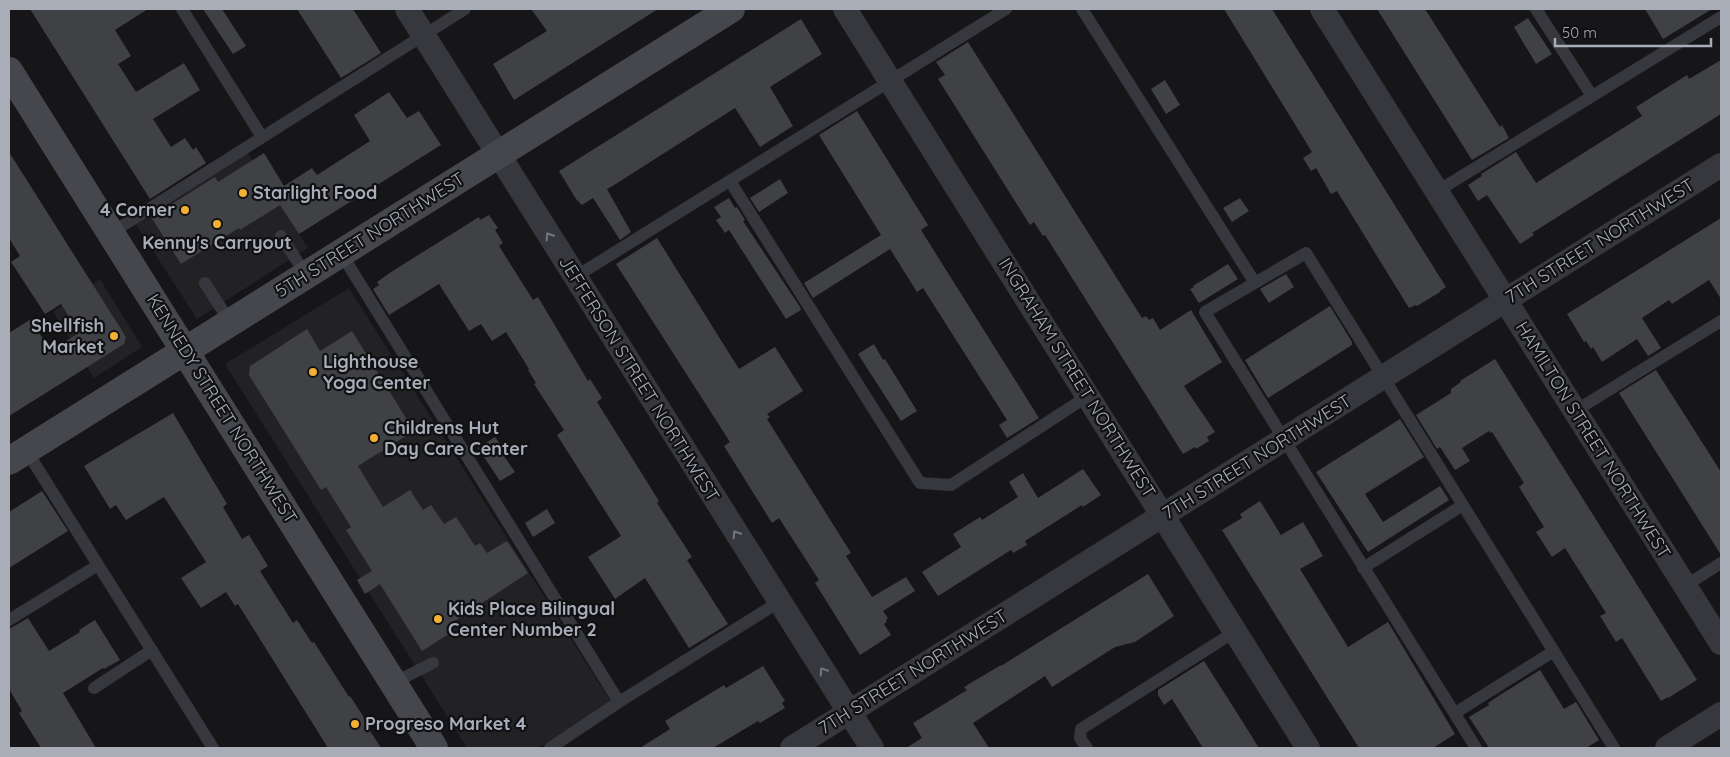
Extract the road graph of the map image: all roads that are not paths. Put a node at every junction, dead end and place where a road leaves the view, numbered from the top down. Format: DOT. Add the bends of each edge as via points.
graph roads {
  1 [pos="182,9"];
  2 [pos="407,9"];
  3 [pos="465,9"];
  4 [pos="731,9"];
  5 [pos="845,9"];
  6 [pos="1006,9"];
  7 [pos="1082,9"];
  8 [pos="1322,9"];
  9 [pos="1536,9"];
  10 [pos="1721,17"];
  11 [pos="423,35"];
  12 [pos="9,71"];
  13 [pos="891,81"];
  14 [pos="1592,96"];
  15 [pos="262,137"];
  16 [pos="498,154"];
  17 [pos="1721,165"];
  18 [pos="730,181"];
  19 [pos="1436,192"];
  20 [pos="110,232"];
  21 [pos="281,236"];
  22 [pos="341,253"];
  23 [pos="306,275"];
  24 [pos="575,277"];
  25 [pos="205,283"];
  26 [pos="1255,283"];
  27 [pos="1505,301"];
  28 [pos="1721,321"];
  29 [pos="230,322"];
  30 [pos="185,351"];
  31 [pos="1384,377"];
  32 [pos="1088,396"];
  33 [pos="1574,411"];
  34 [pos="1283,440"];
  35 [pos="17,456"];
  36 [pos="1463,505"];
  37 [pos="1163,515"];
  38 [pos="1721,563"];
  39 [pos="98,565"];
  40 [pos="1363,568"];
  41 [pos="1685,586"];
  42 [pos="779,602"];
  43 [pos="9,620"];
  44 [pos="1236,631"];
  45 [pos="1721,643"];
  46 [pos="152,650"];
  47 [pos="1554,651"];
  48 [pos="433,663"];
  49 [pos="394,683"];
  50 [pos="94,688"];
  51 [pos="619,702"];
  52 [pos="849,712"];
  53 [pos="1455,713"];
  54 [pos="1721,714"];
  55 [pos="213,748"];
  56 [pos="434,748"];
  57 [pos="550,748"];
  58 [pos="792,748"];
  59 [pos="872,748"];
  60 [pos="1086,748"];
  61 [pos="1308,748"];
  62 [pos="1476,748"];
  63 [pos="1614,748"];
  64 [pos="1667,748"];
  1 -- 15 [label="lane"];
  2 -- 11 [label="street, JEFFERSON STREET NORTHWEST"];
  3 -- 11 [label="lane"];
  4 -- 16 [label="street, 5TH STREET NORTHWEST"];
  5 -- 13 [label="street, INGRAHAM STREET NORTHWEST"];
  6 -- 13 [label="lane"];
  7 -- 26 [label="lane"];
  8 -- 19 [label="street, HAMILTON STREET NORTHWEST"];
  9 -- 14 [label="lane"];
  10 -- 14 [label="lane"];
  11 -- 15 [label="lane"];
  11 -- 16 [label="street, JEFFERSON STREET NORTHWEST"];
  12 -- 20 [label="street, KENNEDY STREET NORTHWEST"];
  13 -- 18 [label="lane"];
  13 -- 32 [label="street, INGRAHAM STREET NORTHWEST"];
  14 -- 19 [label="lane"];
  15 -- 20 [label="lane"];
  16 -- 22 [label="street, 5TH STREET NORTHWEST"];
  24 -- 16 [label="street, JEFFERSON STREET NORTHWEST, one-way"];
  17 -- 27 [label="street, 7TH STREET NORTHWEST"];
  18 -- 24 [label="lane"];
  18 -- 32 [label="lane" via="920,484 951,485"];
  19 -- 27 [label="street, HAMILTON STREET NORTHWEST"];
  20 -- 30 [label="street, KENNEDY STREET NORTHWEST"];
  21 -- 23 [label="lane"];
  22 -- 23 [label="street, 5TH STREET NORTHWEST"];
  22 -- 51 [label="lane"];
  23 -- 29 [label="street, 5TH STREET NORTHWEST"];
  42 -- 24 [label="street, JEFFERSON STREET NORTHWEST, one-way"];
  25 -- 29 [label="lane"];
  26 -- 31 [label="lane" via="1306,253"];
  26 -- 34 [label="lane" via="1205,312"];
  27 -- 31 [label="street, 7TH STREET NORTHWEST"];
  27 -- 33 [label="street, HAMILTON STREET NORTHWEST"];
  28 -- 33 [label="lane"];
  29 -- 30 [label="street, 5TH STREET NORTHWEST"];
  30 -- 35 [label="street, 5TH STREET NORTHWEST"];
  30 -- 49 [label="street, KENNEDY STREET NORTHWEST"];
  31 -- 34 [label="street, 7TH STREET NORTHWEST"];
  31 -- 36 [label="lane"];
  32 -- 37 [label="street, INGRAHAM STREET NORTHWEST"];
  33 -- 41 [label="street, HAMILTON STREET NORTHWEST"];
  34 -- 37 [label="street, 7TH STREET NORTHWEST"];
  34 -- 40 [label="lane"];
  35 -- 39 [label="lane"];
  36 -- 40 [label="lane"];
  36 -- 47 [label="lane"];
  37 -- 44 [label="street, INGRAHAM STREET NORTHWEST"];
  37 -- 52 [label="street, 7TH STREET NORTHWEST"];
  38 -- 41 [label="lane"];
  39 -- 43 [label="lane"];
  39 -- 46 [label="lane"];
  40 -- 53 [label="lane"];
  41 -- 45 [label="street, HAMILTON STREET NORTHWEST"];
  42 -- 51 [label="lane"];
  52 -- 42 [label="street, JEFFERSON STREET NORTHWEST, one-way"];
  44 -- 60 [label="lane" via="1081,729 1080,738"];
  44 -- 61 [label="street, INGRAHAM STREET NORTHWEST"];
  46 -- 50 [label="lane"];
  46 -- 55 [label="lane"];
  47 -- 53 [label="lane"];
  47 -- 63 [label="lane"];
  48 -- 49 [label="lane"];
  49 -- 56 [label="street, KENNEDY STREET NORTHWEST"];
  51 -- 57 [label="lane"];
  52 -- 58 [label="street, 7TH STREET NORTHWEST"];
  52 -- 59 [label="street, JEFFERSON STREET NORTHWEST"];
  53 -- 62 [label="lane"];
  54 -- 64 [label="street"];
}
